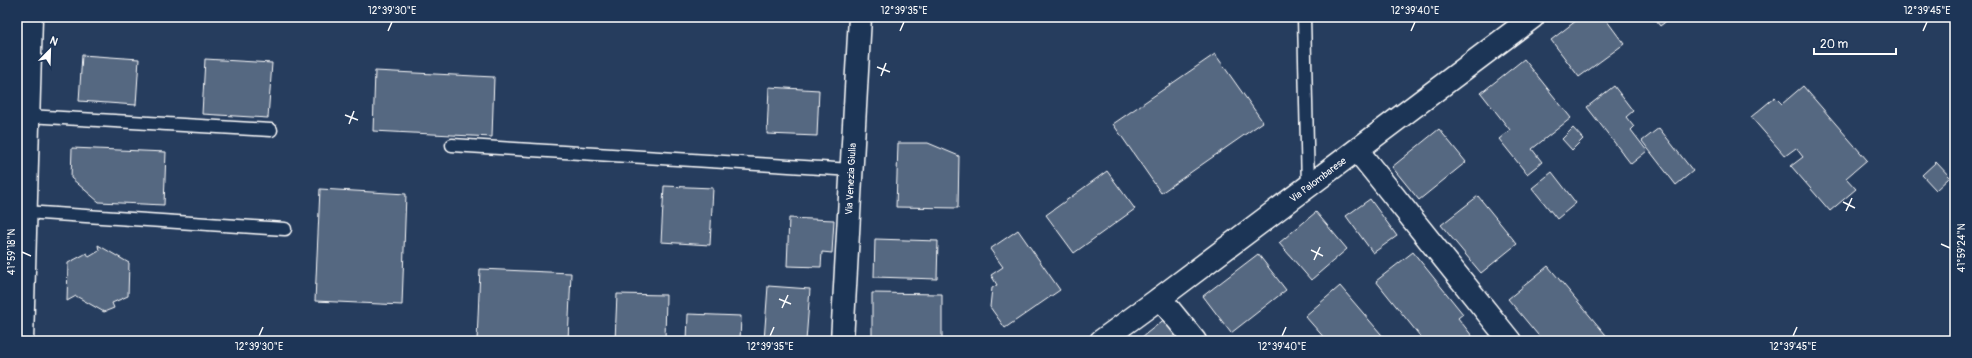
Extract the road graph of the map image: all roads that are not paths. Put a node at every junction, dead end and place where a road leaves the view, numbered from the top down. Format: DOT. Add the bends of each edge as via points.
graph roads {
  1 [pos="31,17"];
  2 [pos="860,17"];
  3 [pos="1304,17"];
  4 [pos="1533,17"];
  5 [pos="28,116"];
  6 [pos="270,130"];
  7 [pos="452,145"];
  8 [pos="1357,150"];
  9 [pos="852,170"];
  10 [pos="1308,187"];
  11 [pos="25,212"];
  12 [pos="285,229"];
  13 [pos="1160,298"];
  14 [pos="22,341"];
  15 [pos="842,341"];
  16 [pos="1101,341"];
  17 [pos="1195,341"];
  18 [pos="1510,341"];
  1 -- 5 [label="street"];
  2 -- 9 [label="street, Via Venezia Giulia"];
  3 -- 10 [label="lane"];
  4 -- 8 [label="street, Via Palombarese"];
  5 -- 6 [label="lane"];
  5 -- 11 [label="street"];
  7 -- 9 [label="lane"];
  8 -- 10 [label="street, Via Palombarese"];
  8 -- 18 [label="street"];
  9 -- 15 [label="street, Via Venezia Giulia"];
  10 -- 13 [label="street, Via Palombarese"];
  11 -- 12 [label="lane"];
  11 -- 14 [label="street"];
  13 -- 16 [label="street, Via Palombarese"];
  13 -- 17 [label="street"];
}
